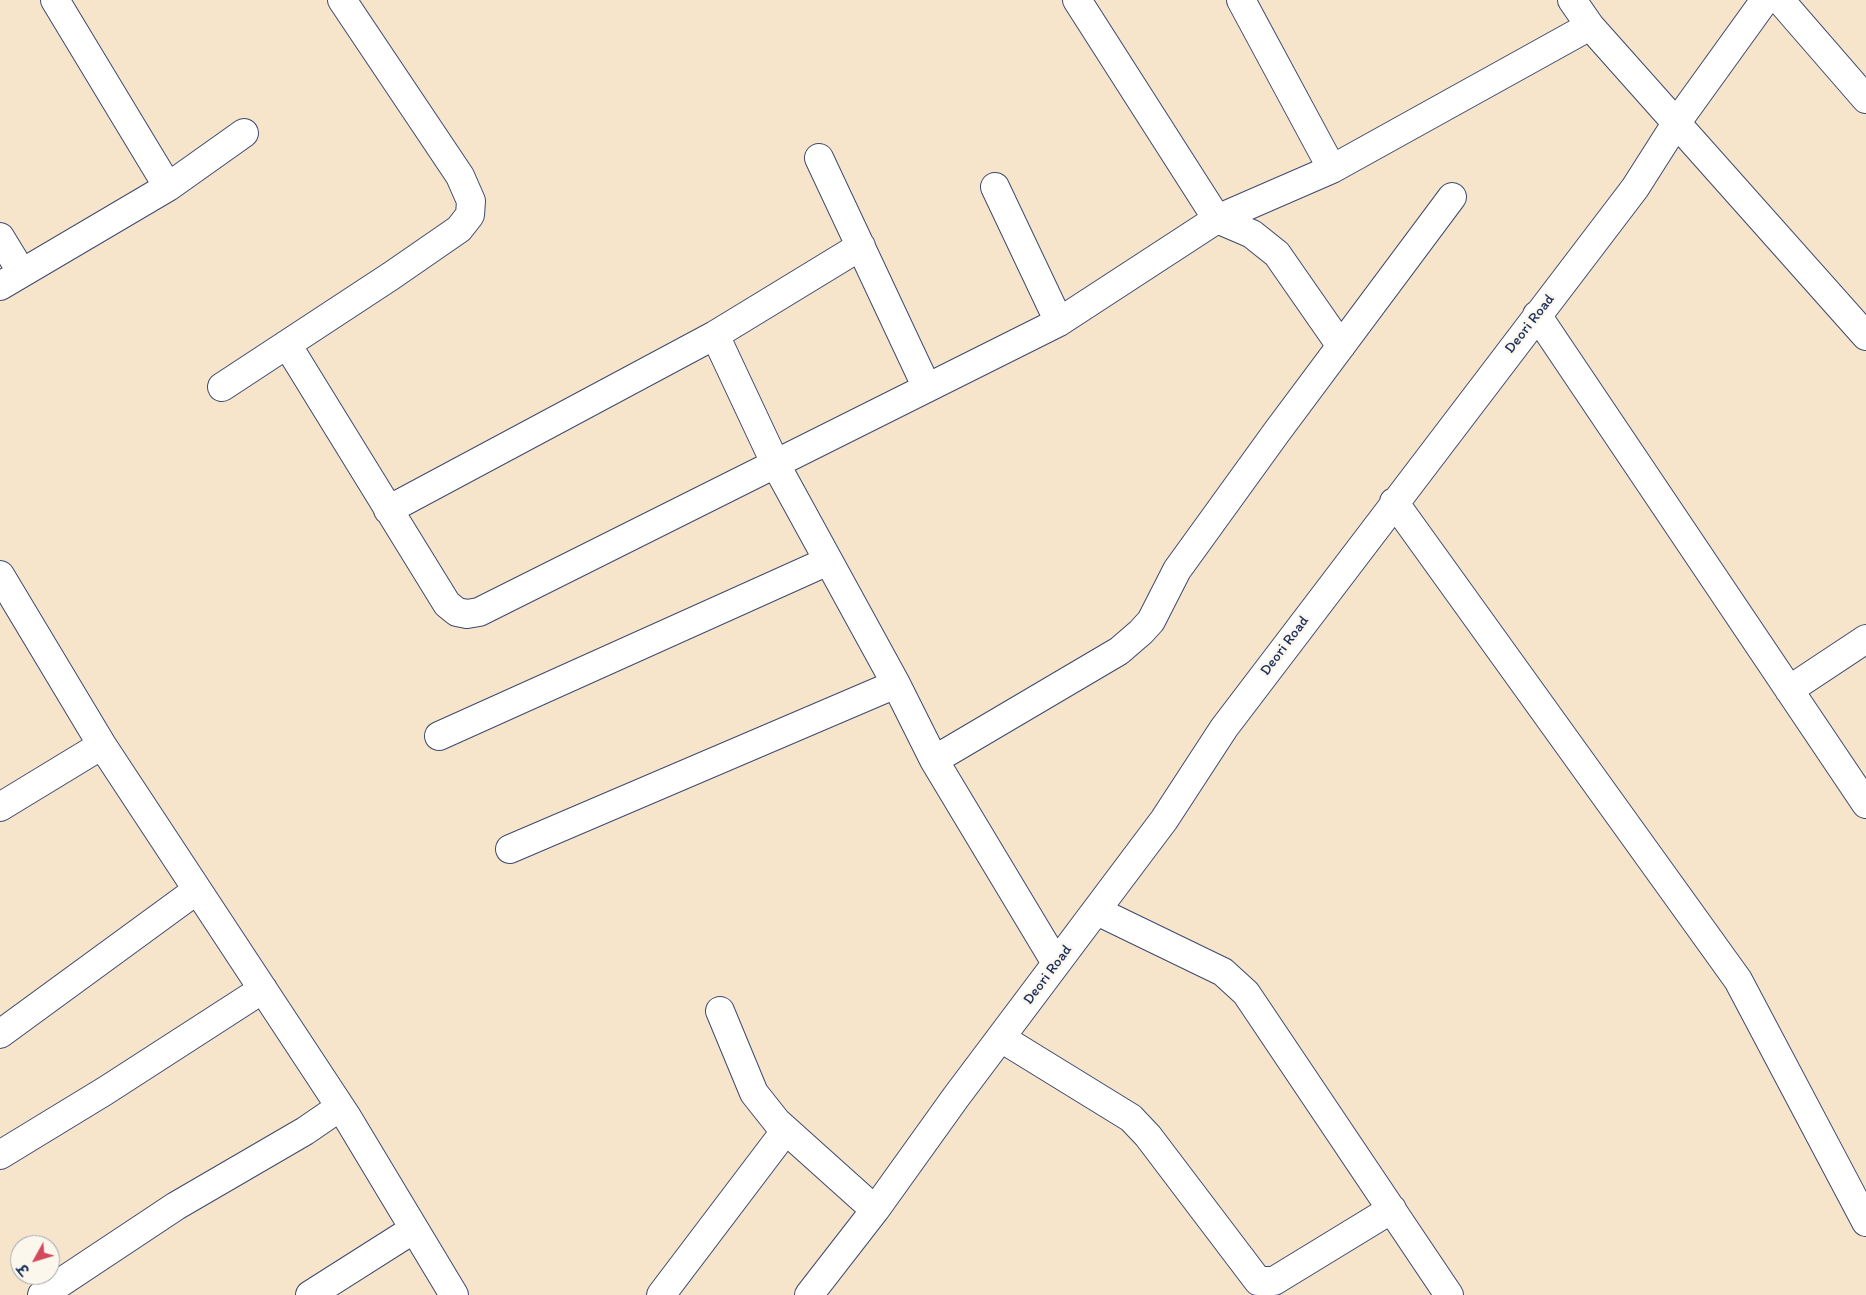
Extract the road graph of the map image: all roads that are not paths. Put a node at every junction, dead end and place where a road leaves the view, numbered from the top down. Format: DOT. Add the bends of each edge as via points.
graph roads {
  1 [pos="54,0"];
  2 [pos="342,0"];
  3 [pos="1077,0"];
  4 [pos="1241,0"];
  5 [pos="1572,0"];
  6 [pos="1765,0"];
  7 [pos="1780,0"];
  8 [pos="1590,26"];
  9 [pos="1866,99"];
  10 [pos="1677,122"];
  11 [pos="244,133"];
  12 [pos="819,158"];
  13 [pos="1332,169"];
  14 [pos="168,187"];
  15 [pos="995,188"];
  16 [pos="1452,197"];
  17 [pos="1217,219"];
  18 [pos="0,237"];
  19 [pos="861,246"];
  20 [pos="11,280"];
  21 [pos="1538,315"];
  22 [pos="1059,322"];
  23 [pos="715,335"];
  24 [pos="1866,336"];
  25 [pos="288,346"];
  26 [pos="1341,346"];
  27 [pos="222,387"];
  28 [pos="928,388"];
  29 [pos="776,465"];
  30 [pos="1394,502"];
  31 [pos="388,510"];
  32 [pos="828,561"];
  33 [pos="0,575"];
  34 [pos="1866,640"];
  35 [pos="896,684"];
  36 [pos="1789,690"];
  37 [pos="439,736"];
  38 [pos="102,745"];
  39 [pos="934,760"];
  40 [pos="1866,804"];
  41 [pos="0,807"];
  42 [pos="510,849"];
  43 [pos="197,890"];
  44 [pos="1097,910"];
  45 [pos="1056,963"];
  46 [pos="262,989"];
  47 [pos="720,1011"];
  48 [pos="0,1034"];
  49 [pos="1002,1038"];
  50 [pos="340,1107"];
  51 [pos="786,1130"];
  52 [pos="0,1155"];
  53 [pos="1392,1209"];
  54 [pos="875,1210"];
  55 [pos="1866,1222"];
  56 [pos="414,1229"];
  57 [pos="42,1295"];
  58 [pos="310,1295"];
  59 [pos="454,1295"];
  60 [pos="661,1295"];
  61 [pos="809,1295"];
  62 [pos="1449,1295"];
  1 -- 14 [label="street"];
  2 -- 25 [label="street" via="460,176 471,201 470,215 459,229"];
  3 -- 17 [label="street"];
  4 -- 13 [label="street"];
  5 -- 8 [label="street"];
  6 -- 10 [label="street, Deori Road"];
  7 -- 9 [label="street"];
  8 -- 10 [label="street"];
  8 -- 13 [label="street"];
  10 -- 21 [label="street, Deori Road" via="1635,188"];
  10 -- 24 [label="street"];
  11 -- 14 [label="street"];
  12 -- 19 [label="street"];
  13 -- 17 [label="street"];
  14 -- 20 [label="street"];
  15 -- 22 [label="street"];
  16 -- 26 [label="street"];
  17 -- 22 [label="street"];
  17 -- 26 [label="street" via="1252,234 1277,254"];
  18 -- 20 [label="street"];
  19 -- 23 [label="street"];
  19 -- 28 [label="street"];
  21 -- 30 [label="street, Deori Road"];
  21 -- 36 [label="street"];
  22 -- 28 [label="street"];
  23 -- 29 [label="street"];
  23 -- 31 [label="street"];
  25 -- 27 [label="street"];
  25 -- 31 [label="street"];
  26 -- 39 [label="street" via="1177,570 1151,621 1141,632 1120,651"];
  28 -- 29 [label="street"];
  29 -- 31 [label="street" via="479,612 467,614 457,612 448,604"];
  29 -- 32 [label="street"];
  30 -- 44 [label="street, Deori Road" via="1224,728 1164,820"];
  30 -- 55 [label="street" via="1738,980"];
  32 -- 35 [label="street"];
  32 -- 37 [label="street"];
  33 -- 38 [label="street"];
  34 -- 36 [label="street"];
  35 -- 39 [label="street"];
  35 -- 42 [label="street"];
  36 -- 40 [label="street"];
  38 -- 41 [label="street"];
  38 -- 43 [label="street"];
  39 -- 45 [label="street"];
  43 -- 46 [label="street"];
  43 -- 48 [label="street"];
  44 -- 45 [label="street, Deori Road"];
  44 -- 53 [label="street" via="1223,972 1246,993"];
  45 -- 49 [label="street, Deori Road"];
  46 -- 50 [label="street"];
  46 -- 52 [label="street" via="106,1091"];
  47 -- 51 [label="street" via="754,1092"];
  49 -- 53 [label="street" via="1131,1118 1258,1281 1274,1281"];
  49 -- 54 [label="street, Deori Road"];
  50 -- 56 [label="street"];
  50 -- 57 [label="street" via="176,1206"];
  51 -- 54 [label="street"];
  51 -- 60 [label="street"];
  53 -- 62 [label="street"];
  54 -- 61 [label="street, Deori Road"];
  56 -- 58 [label="street"];
  56 -- 59 [label="street"];
}
